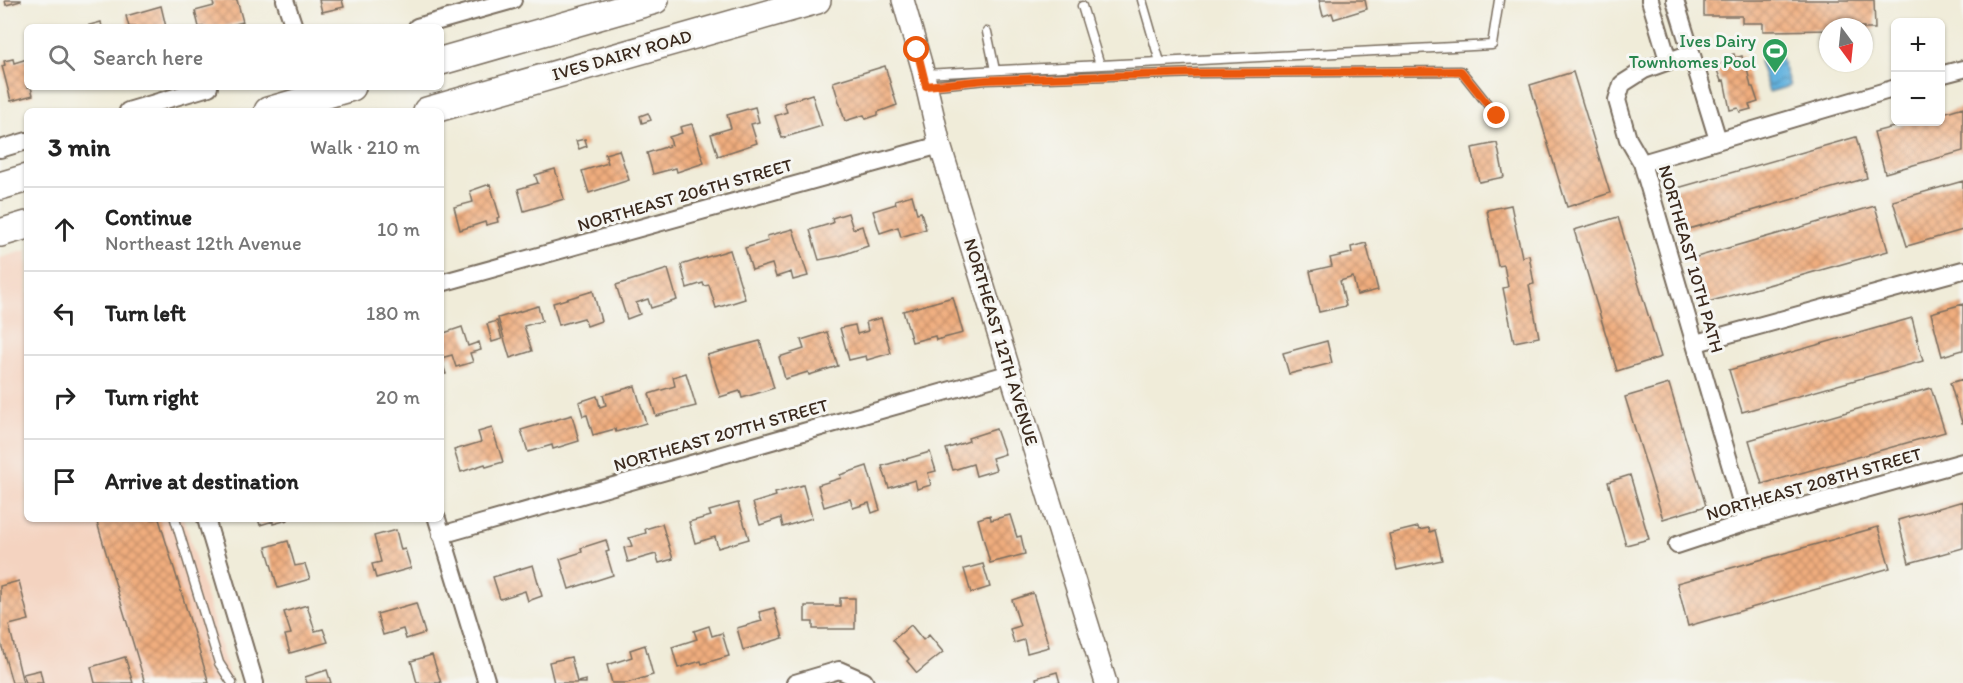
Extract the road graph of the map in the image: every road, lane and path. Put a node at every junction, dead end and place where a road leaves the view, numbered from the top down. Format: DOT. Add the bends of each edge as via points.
graph roads {
  1 [pos="285,0"];
  2 [pos="513,0"];
  3 [pos="655,0"];
  4 [pos="817,0"];
  5 [pos="903,0"];
  6 [pos="1142,0"];
  7 [pos="1499,0"];
  8 [pos="1650,0"];
  9 [pos="1675,0"];
  10 [pos="1082,6"];
  11 [pos="293,24"];
  12 [pos="428,24"];
  13 [pos="987,32"];
  14 [pos="1691,53"];
  15 [pos="444,60"];
  16 [pos="1668,60"];
  17 [pos="1160,62"];
  18 [pos="1100,65"];
  19 [pos="1963,69"];
  20 [pos="995,70"];
  21 [pos="1945,74"];
  22 [pos="925,80"];
  23 [pos="1891,89"];
  24 [pos="199,90"];
  25 [pos="342,90"];
  26 [pos="138,108"];
  27 [pos="278,108"];
  28 [pos="438,108"];
  29 [pos="1497,116"];
  30 [pos="1718,140"];
  31 [pos="24,142"];
  32 [pos="940,145"];
  33 [pos="0,149"];
  34 [pos="1642,163"];
  35 [pos="24,179"];
  36 [pos="0,186"];
  37 [pos="24,226"];
  38 [pos="0,233"];
  39 [pos="1963,270"];
  40 [pos="444,282"];
  41 [pos="1696,343"];
  42 [pos="1011,373"];
  43 [pos="1963,462"];
  44 [pos="176,522"];
  45 [pos="207,522"];
  46 [pos="1747,522"];
  47 [pos="439,527"];
  48 [pos="1677,545"];
  49 [pos="232,683"];
  50 [pos="255,683"];
  51 [pos="487,683"];
  52 [pos="795,683"];
  53 [pos="866,683"];
  54 [pos="1106,683"];
  1 -- 11 [label="street"];
  2 -- 12 [label="street"];
  3 -- 15 [label="main road"];
  4 -- 28 [label="main road, IVES DAIRY ROAD"];
  5 -- 22 [label="street, NORTHEAST 12TH AVENUE"];
  6 -- 17 [label="lane"];
  7 -- 17 [label="lane" via="1492,45"];
  8 -- 16 [label="street"];
  9 -- 14 [label="street"];
  10 -- 18 [label="lane"];
  13 -- 20 [label="lane"];
  14 -- 16 [label="street, NORTHEAST 10TH PATH"];
  14 -- 30 [label="street"];
  16 -- 34 [label="street, NORTHEAST 10TH PATH" via="1622,84 1617,100 1628,139"];
  17 -- 18 [label="lane"];
  18 -- 20 [label="lane"];
  19 -- 21 [label="street"];
  20 -- 22 [label="lane"];
  22 -- 29 [label="lane" via="1461,71"];
  22 -- 32 [label="street, NORTHEAST 12TH AVENUE"];
  23 -- 30 [label="street"];
  24 -- 26 [label="street"];
  25 -- 27 [label="main road"];
  30 -- 34 [label="street"];
  31 -- 33 [label="street"];
  32 -- 40 [label="street, NORTHEAST 206TH STREET"];
  32 -- 42 [label="street, NORTHEAST 12TH AVENUE"];
  34 -- 41 [label="street, NORTHEAST 10TH PATH"];
  35 -- 36 [label="main road"];
  37 -- 38 [label="main road"];
  39 -- 41 [label="street"];
  41 -- 46 [label="street, NORTHEAST 10TH PATH"];
  42 -- 47 [label="street, NORTHEAST 207TH STREET"];
  42 -- 54 [label="street, NORTHEAST 12TH AVENUE"];
  43 -- 46 [label="street, NORTHEAST 208TH STREET"];
  44 -- 49 [label="lane" via="219,663"];
  45 -- 50 [label="street"];
  46 -- 48 [label="street, NORTHEAST 208TH STREET"];
  47 -- 51 [label="street"];
  52 -- 53 [label="street" via="839,670"];
}
